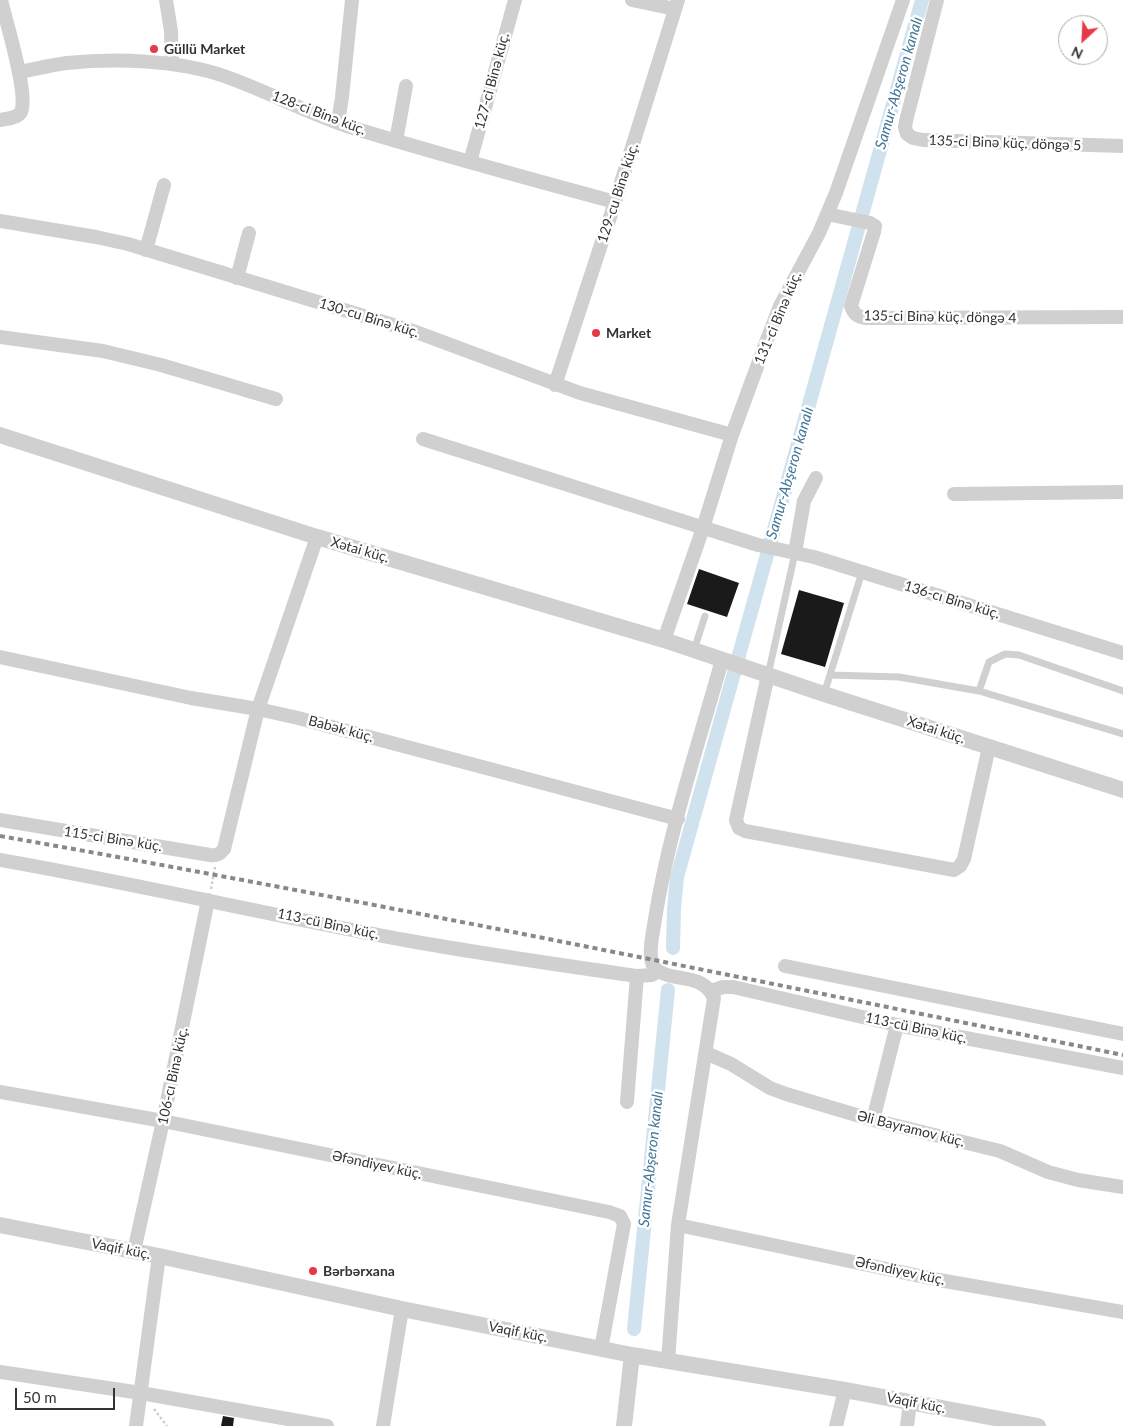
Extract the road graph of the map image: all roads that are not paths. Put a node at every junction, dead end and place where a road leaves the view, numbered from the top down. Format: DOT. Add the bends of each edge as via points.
graph roads {
  1 [pos="1,0"];
  2 [pos="166,0"];
  3 [pos="352,0"];
  4 [pos="515,0"];
  5 [pos="632,0"];
  6 [pos="903,0"];
  7 [pos="937,0"];
  8 [pos="676,5"];
  9 [pos="172,63"];
  10 [pos="19,72"];
  11 [pos="406,86"];
  12 [pos="0,120"];
  13 [pos="338,123"];
  14 [pos="396,141"];
  15 [pos="1123,146"];
  16 [pos="470,162"];
  17 [pos="164,185"];
  18 [pos="615,202"];
  19 [pos="827,214"];
  20 [pos="0,221"];
  21 [pos="249,233"];
  22 [pos="146,250"];
  23 [pos="237,278"];
  24 [pos="1123,317"];
  25 [pos="0,337"];
  26 [pos="555,385"];
  27 [pos="276,399"];
  28 [pos="0,435"];
  29 [pos="732,435"];
  30 [pos="423,439"];
  31 [pos="816,478"];
  32 [pos="1123,492"];
  33 [pos="954,494"];
  34 [pos="702,528"];
  35 [pos="318,537"];
  36 [pos="794,553"];
  37 [pos="862,572"];
  38 [pos="705,616"];
  39 [pos="664,640"];
  40 [pos="694,651"];
  41 [pos="1123,653"];
  42 [pos="0,657"];
  43 [pos="722,660"];
  44 [pos="768,675"];
  45 [pos="830,675"];
  46 [pos="979,691"];
  47 [pos="1123,692"];
  48 [pos="824,694"];
  49 [pos="258,709"];
  50 [pos="1123,734"];
  51 [pos="989,747"];
  52 [pos="1123,790"];
  53 [pos="678,819"];
  54 [pos="0,820"];
  55 [pos="0,860"];
  56 [pos="208,900"];
  57 [pos="785,966"];
  58 [pos="658,971"];
  59 [pos="638,976"];
  60 [pos="711,991"];
  61 [pos="897,1025"];
  62 [pos="1123,1034"];
  63 [pos="706,1053"];
  64 [pos="1123,1068"];
  65 [pos="0,1092"];
  66 [pos="627,1102"];
  67 [pos="873,1120"];
  68 [pos="164,1121"];
  69 [pos="1123,1187"];
  70 [pos="0,1225"];
  71 [pos="678,1225"];
  72 [pos="134,1251"];
  73 [pos="159,1256"];
  74 [pos="402,1309"];
  75 [pos="1123,1312"];
  76 [pos="601,1349"];
  77 [pos="632,1355"];
  78 [pos="668,1361"];
  79 [pos="0,1372"];
  80 [pos="845,1390"];
  81 [pos="141,1393"];
  82 [pos="910,1402"];
  83 [pos="136,1426"];
  84 [pos="327,1426"];
  85 [pos="383,1426"];
  86 [pos="624,1426"];
  87 [pos="836,1426"];
  88 [pos="907,1426"];
  89 [pos="1038,1426"];
  1 -- 10 [label="street"];
  2 -- 9 [label="street"];
  3 -- 13 [label="street"];
  4 -- 16 [label="street, 127-ci Binə küç."];
  5 -- 8 [label="street"];
  6 -- 19 [label="street, 131-ci Binə küç."];
  7 -- 15 [label="street, 135-ci Binə küç. döngə 5" via="905,127 906,134 923,140"];
  8 -- 18 [label="street, 129-cu Binə küç."];
  9 -- 10 [label="street, 128-ci Binə küç." via="66,63"];
  9 -- 13 [label="street, 128-ci Binə küç." via="222,76"];
  10 -- 12 [label="street" via="20,112 16,117"];
  11 -- 14 [label="street"];
  13 -- 14 [label="street, 128-ci Binə küç."];
  14 -- 16 [label="street, 128-ci Binə küç."];
  16 -- 18 [label="street, 128-ci Binə küç."];
  17 -- 22 [label="street"];
  18 -- 26 [label="street, 129-cu Binə küç."];
  19 -- 24 [label="street, 135-ci Binə küç. döngə 4" via="875,226 851,306 858,317"];
  19 -- 29 [label="street, 131-ci Binə küç." via="780,306"];
  20 -- 22 [label="street, 130-cu Binə küç." via="96,237"];
  21 -- 23 [label="street"];
  22 -- 23 [label="street, 130-cu Binə küç."];
  23 -- 26 [label="street, 130-cu Binə küç." via="416,332"];
  25 -- 27 [label="street" via="103,351"];
  26 -- 29 [label="street, 130-cu Binə küç."];
  28 -- 35 [label="street, Xətai küç."];
  29 -- 34 [label="street, 131-ci Binə küç."];
  30 -- 34 [label="street, 136-cı Binə küç."];
  31 -- 36 [label="street" via="804,501"];
  32 -- 33 [label="street"];
  34 -- 36 [label="street, 136-cı Binə küç."];
  34 -- 39 [label="street, 131-ci Binə küç."];
  35 -- 39 [label="street, Xətai küç."];
  35 -- 49 [label="street"];
  36 -- 37 [label="street, 136-cı Binə küç."];
  36 -- 44 [label="lane"];
  37 -- 41 [label="street, 136-cı Binə küç."];
  37 -- 45 [label="lane"];
  38 -- 40 [label="lane"];
  39 -- 40 [label="street, Xətai küç."];
  40 -- 43 [label="street, Xətai küç."];
  42 -- 49 [label="street, Babək küç."];
  43 -- 44 [label="street, Xətai küç."];
  43 -- 53 [label="street"];
  44 -- 48 [label="street, Xətai küç."];
  44 -- 51 [label="street" via="736,820 739,828 745,831 954,870 964,859"];
  45 -- 46 [label="lane" via="899,677"];
  45 -- 48 [label="lane"];
  46 -- 47 [label="lane" via="989,662 1005,654 1019,655"];
  46 -- 50 [label="lane"];
  48 -- 51 [label="street, Xətai küç."];
  49 -- 53 [label="street, Babək küç."];
  49 -- 54 [label="street, 115-ci Binə küç." via="220,852"];
  51 -- 52 [label="street, Xətai küç."];
  53 -- 58 [label="street" via="654,926 651,959"];
  55 -- 56 [label="street, 113-cü Binə küç."];
  56 -- 59 [label="street, 113-cü Binə küç." via="403,940"];
  56 -- 68 [label="street, 106-cı Binə küç."];
  57 -- 62 [label="street"];
  58 -- 59 [label="street, 113-cü Binə küç."];
  58 -- 60 [label="street" via="700,983"];
  59 -- 66 [label="street"];
  60 -- 61 [label="street, 113-cü Binə küç." via="733,987"];
  60 -- 63 [label="street" via="714,1007"];
  61 -- 64 [label="street, 113-cü Binə küç."];
  61 -- 67 [label="street"];
  63 -- 67 [label="street, Əli Bayramov küç." via="770,1088"];
  63 -- 71 [label="street"];
  65 -- 68 [label="street, Əfəndiyev küç."];
  67 -- 69 [label="street, Əli Bayramov küç." via="1000,1151 1048,1172"];
  68 -- 72 [label="street, 106-cı Binə küç."];
  68 -- 76 [label="street, Əfəndiyev küç." via="620,1216 624,1224"];
  70 -- 72 [label="street, Vaqif küç."];
  71 -- 75 [label="street, Əfəndiyev küç." via="939,1280"];
  71 -- 78 [label="street"];
  72 -- 73 [label="street, Vaqif küç."];
  73 -- 74 [label="street, Vaqif küç."];
  73 -- 81 [label="street"];
  74 -- 76 [label="street, Vaqif küç."];
  74 -- 85 [label="street"];
  76 -- 77 [label="street, Vaqif küç."];
  77 -- 78 [label="street, Vaqif küç."];
  77 -- 86 [label="street"];
  78 -- 80 [label="street, Vaqif küç."];
  79 -- 81 [label="street"];
  80 -- 82 [label="street, Vaqif küç."];
  80 -- 87 [label="street"];
  81 -- 83 [label="street"];
  81 -- 84 [label="street"];
  82 -- 88 [label="street"];
  82 -- 89 [label="street, Vaqif küç."];
}
